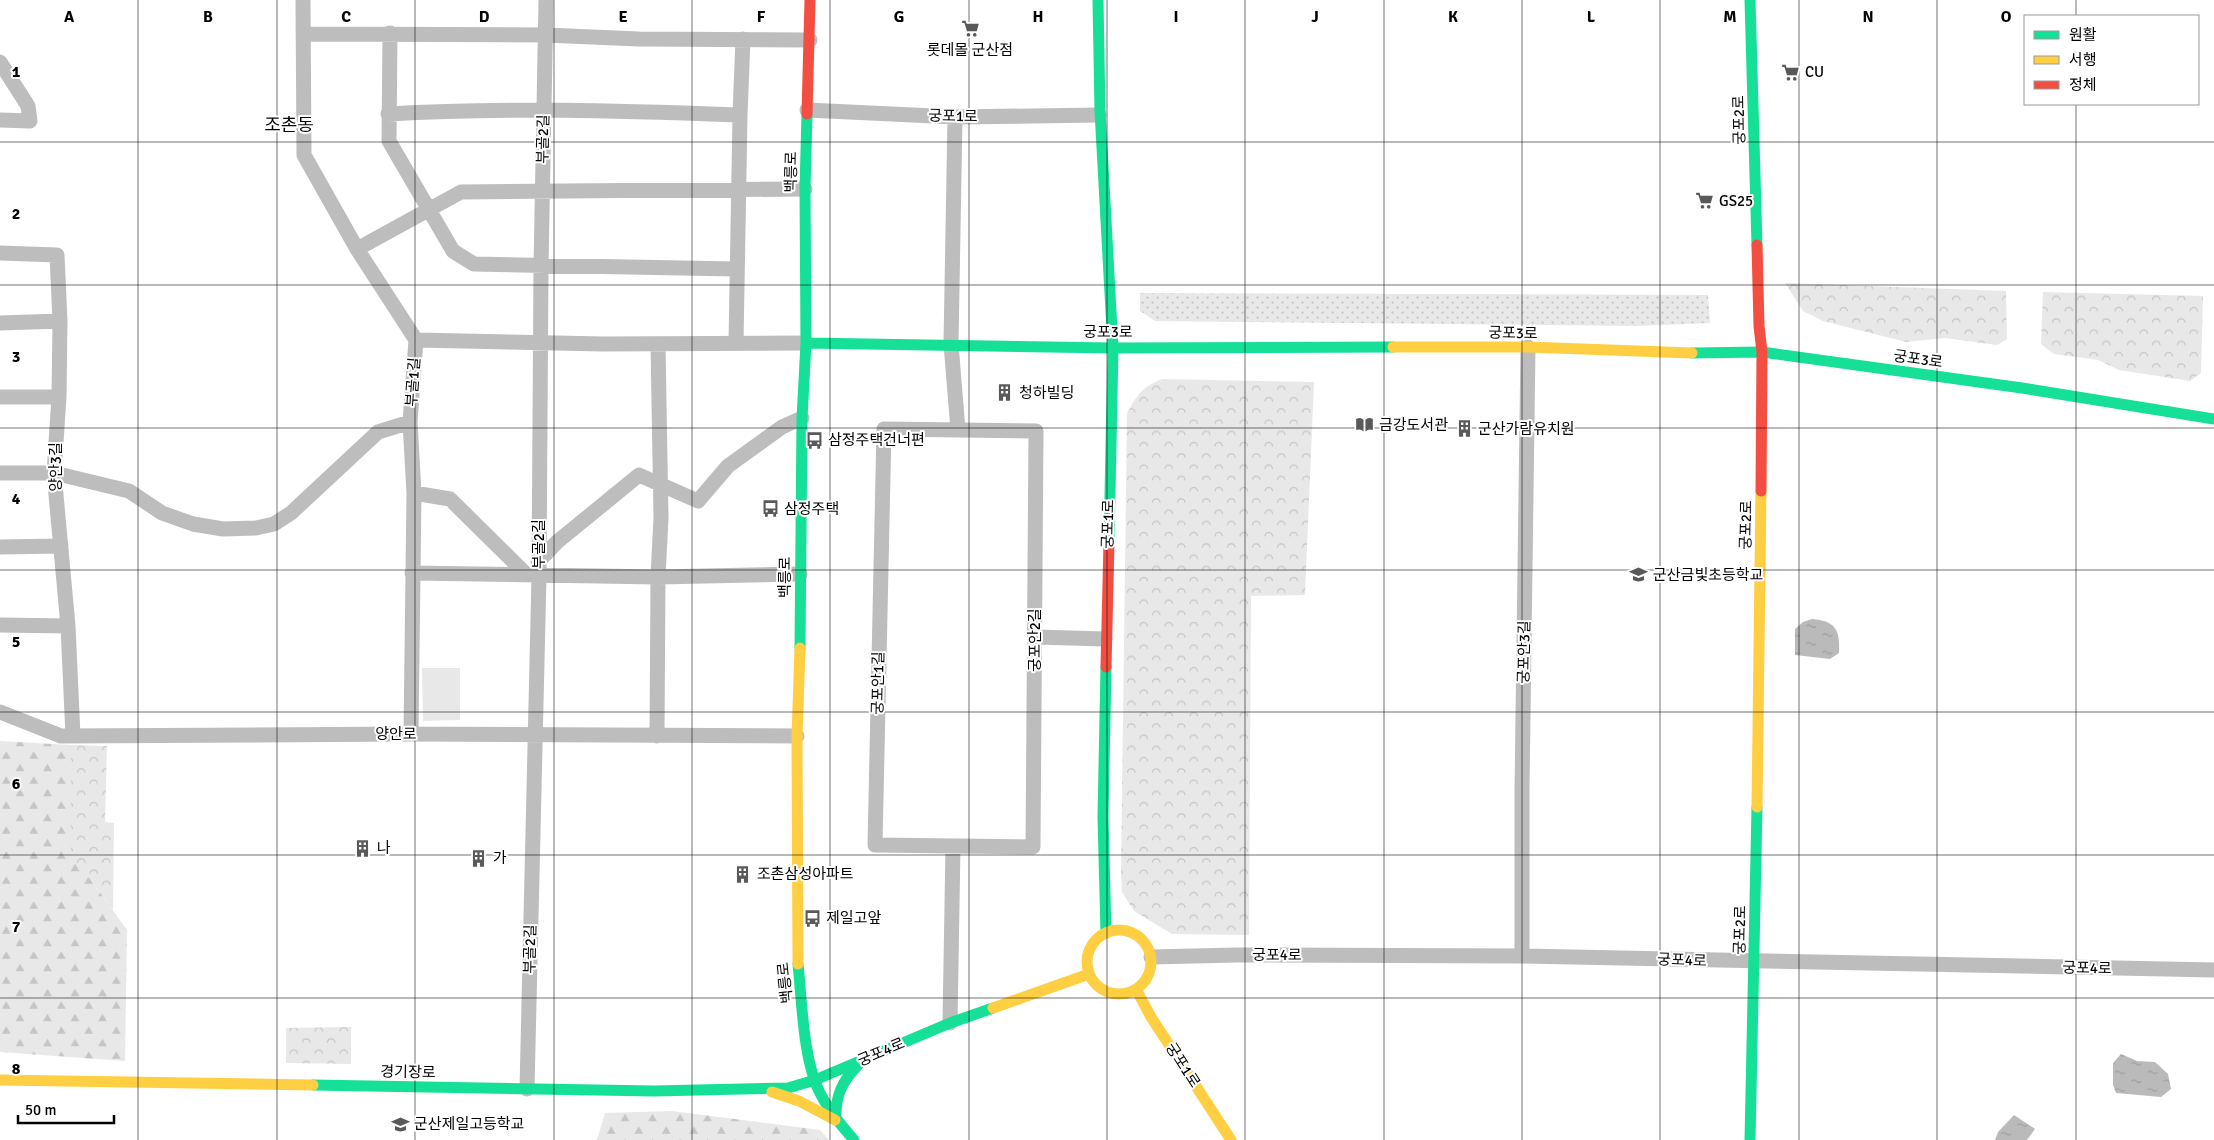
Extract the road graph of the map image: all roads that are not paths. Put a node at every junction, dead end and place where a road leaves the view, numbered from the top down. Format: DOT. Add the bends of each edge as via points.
graph roads {
  1 [pos="303,0"];
  2 [pos="546,0"];
  3 [pos="810,0"];
  4 [pos="1098,0"];
  5 [pos="1750,0"];
  6 [pos="390,33"];
  7 [pos="303,34"];
  8 [pos="545,35"];
  9 [pos="743,39"];
  10 [pos="810,40"];
  11 [pos="0,62"];
  12 [pos="544,110"];
  13 [pos="807,110"];
  14 [pos="388,114"];
  15 [pos="740,115"];
  16 [pos="1099,115"];
  17 [pos="955,117"];
  18 [pos="2,120"];
  19 [pos="805,189"];
  20 [pos="738,190"];
  21 [pos="542,191"];
  22 [pos="428,209"];
  23 [pos="357,249"];
  24 [pos="0,253"];
  25 [pos="541,267"];
  26 [pos="736,269"];
  27 [pos="60,321"];
  28 [pos="0,323"];
  29 [pos="416,340"];
  30 [pos="540,343"];
  31 [pos="658,344"];
  32 [pos="736,344"];
  33 [pos="806,344"];
  34 [pos="950,344"];
  35 [pos="1528,347"];
  36 [pos="1113,348"];
  37 [pos="1762,352"];
  38 [pos="0,397"];
  39 [pos="59,397"];
  40 [pos="802,418"];
  41 [pos="2214,420"];
  42 [pos="410,422"];
  43 [pos="958,430"];
  44 [pos="0,473"];
  45 [pos="54,473"];
  46 [pos="660,486"];
  47 [pos="414,493"];
  48 [pos="61,546"];
  49 [pos="0,547"];
  50 [pos="535,571"];
  51 [pos="412,573"];
  52 [pos="800,574"];
  53 [pos="658,578"];
  54 [pos="0,625"];
  55 [pos="68,626"];
  56 [pos="1035,637"];
  57 [pos="1105,639"];
  58 [pos="0,712"];
  59 [pos="411,734"];
  60 [pos="73,736"];
  61 [pos="534,736"];
  62 [pos="657,736"];
  63 [pos="797,736"];
  64 [pos="953,846"];
  65 [pos="1106,933"];
  66 [pos="1522,956"];
  67 [pos="1151,957"];
  68 [pos="1754,962"];
  69 [pos="2214,970"];
  70 [pos="1090,974"];
  71 [pos="799,981"];
  72 [pos="1136,989"];
  73 [pos="950,1022"];
  74 [pos="806,1038"];
  75 [pos="863,1060"];
  76 [pos="798,1064"];
  77 [pos="790,1077"];
  78 [pos="0,1080"];
  79 [pos="815,1080"];
  80 [pos="527,1089"];
  81 [pos="768,1090"];
  82 [pos="836,1120"];
  83 [pos="854,1140"];
  84 [pos="1231,1140"];
  85 [pos="1750,1140"];
  1 -- 7 [label="street, 부골1길"];
  2 -- 8 [label="street, 부골2길"];
  3 -- 10 [label="street, 백릉로"];
  4 -- 16 [label="street, 궁포1로"];
  5 -- 37 [label="street, 궁포2로"];
  6 -- 7 [label="street"];
  6 -- 8 [label="street"];
  6 -- 14 [label="street"];
  7 -- 23 [label="street, 부골1길" via="304,155"];
  8 -- 9 [label="street"];
  8 -- 12 [label="street, 부골2길"];
  9 -- 10 [label="street"];
  9 -- 15 [label="street"];
  10 -- 13 [label="street, 백릉로"];
  11 -- 18 [label="street" via="28,106 30,121"];
  12 -- 14 [label="street"];
  12 -- 15 [label="street"];
  12 -- 21 [label="street, 부골2길"];
  13 -- 17 [label="street, 궁포1로"];
  13 -- 19 [label="street, 백릉로"];
  14 -- 22 [label="street" via="389,141"];
  15 -- 20 [label="street"];
  16 -- 17 [label="street, 궁포1로"];
  16 -- 36 [label="street, 궁포1로"];
  17 -- 34 [label="street"];
  19 -- 20 [label="street"];
  19 -- 33 [label="street, 백릉로"];
  20 -- 21 [label="street"];
  20 -- 26 [label="street"];
  21 -- 22 [label="street" via="462,192"];
  21 -- 25 [label="street, 부골2길"];
  22 -- 23 [label="street"];
  22 -- 25 [label="street" via="453,251 474,264"];
  23 -- 29 [label="street, 부골1길"];
  24 -- 27 [label="street, 양안3길" via="57,255"];
  25 -- 26 [label="street"];
  25 -- 30 [label="street, 부골2길"];
  26 -- 32 [label="street"];
  27 -- 28 [label="street"];
  27 -- 39 [label="street, 양안3길"];
  29 -- 30 [label="street"];
  29 -- 42 [label="street, 부골1길"];
  30 -- 31 [label="street"];
  30 -- 50 [label="street, 부골2길"];
  31 -- 32 [label="street"];
  31 -- 46 [label="street"];
  32 -- 33 [label="street"];
  33 -- 34 [label="street, 궁포3로"];
  33 -- 40 [label="street, 백릉로"];
  34 -- 36 [label="street, 궁포3로"];
  34 -- 43 [label="street"];
  35 -- 36 [label="street, 궁포3로"];
  35 -- 37 [label="street, 궁포3로" via="1706,354"];
  35 -- 66 [label="street, 궁포안3길"];
  36 -- 57 [label="street, 궁포1로"];
  37 -- 41 [label="street, 궁포3로" via="2022,388"];
  37 -- 68 [label="street, 궁포2로"];
  38 -- 39 [label="street"];
  39 -- 45 [label="street, 양안3길"];
  40 -- 46 [label="street" via="782,427 728,466 698,501"];
  40 -- 52 [label="street, 백릉로"];
  42 -- 45 [label="street" via="378,432 291,514 274,524 256,528 223,529 193,524 162,513 129,491"];
  42 -- 47 [label="street, 부골1길"];
  43 -- 56 [label="street, 궁포안2길" via="1036,431"];
  43 -- 64 [label="street, 궁포안1길" via="884,429 875,845"];
  44 -- 45 [label="street"];
  45 -- 48 [label="street, 양안3길"];
  46 -- 50 [label="street" via="639,475 557,542"];
  46 -- 53 [label="street"];
  47 -- 50 [label="street" via="450,500"];
  47 -- 51 [label="street, 부골1길"];
  48 -- 49 [label="street"];
  48 -- 55 [label="street, 양안3길"];
  50 -- 51 [label="street"];
  50 -- 53 [label="street"];
  50 -- 61 [label="street, 부골2길"];
  51 -- 59 [label="street, 부골1길"];
  52 -- 53 [label="street"];
  52 -- 63 [label="street, 백릉로"];
  53 -- 62 [label="street"];
  54 -- 55 [label="street"];
  55 -- 60 [label="street, 양안3길"];
  56 -- 57 [label="street"];
  56 -- 64 [label="street, 궁포안2길" via="1034,847"];
  57 -- 65 [label="street, 궁포1로" via="1103,826"];
  58 -- 60 [label="street, 양안로" via="61,736"];
  59 -- 60 [label="street, 양안로"];
  59 -- 61 [label="street, 양안로"];
  61 -- 62 [label="street, 양안로"];
  61 -- 80 [label="street, 부골2길"];
  62 -- 63 [label="street, 양안로"];
  63 -- 71 [label="street, 백릉로"];
  64 -- 73 [label="street"];
  65 -- 67 [label="street" via="1115,930 1134,934 1148,948"];
  65 -- 70 [label="street" via="1092,946 1087,964"];
  66 -- 67 [label="street, 궁포4로"];
  66 -- 68 [label="street, 궁포4로"];
  67 -- 72 [label="street" via="1148,975"];
  68 -- 69 [label="street, 궁포4로"];
  68 -- 85 [label="street, 궁포2로"];
  70 -- 72 [label="street" via="1094,982 1109,993 1128,993"];
  70 -- 73 [label="street, 궁포4로"];
  71 -- 74 [label="street, 백릉로"];
  71 -- 76 [label="street"];
  72 -- 84 [label="street, 궁포1로"];
  73 -- 75 [label="street, 궁포4로"];
  74 -- 75 [label="street" via="824,1059 843,1062"];
  74 -- 79 [label="street, 백릉로"];
  75 -- 79 [label="street, 궁포4로"];
  75 -- 82 [label="street" via="844,1078 835,1104"];
  77 -- 81 [label="street"];
  78 -- 80 [label="street, 경기장로"];
  79 -- 81 [label="street, 경기장로"];
  79 -- 82 [label="street, 백릉로"];
  80 -- 81 [label="street, 경기장로"];
  81 -- 82 [label="street"];
  82 -- 83 [label="street, 백릉로"];
}
